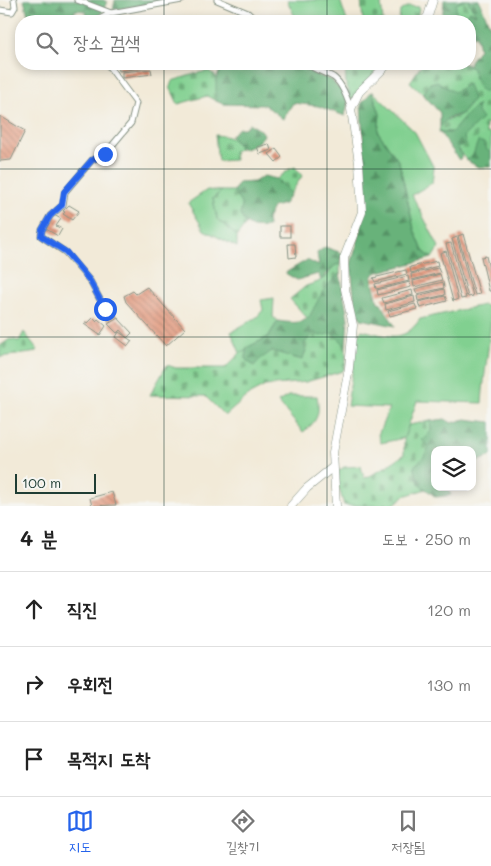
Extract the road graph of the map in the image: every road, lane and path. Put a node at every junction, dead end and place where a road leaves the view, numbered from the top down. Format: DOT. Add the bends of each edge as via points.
graph roads {
  1 [pos="14,0"];
  2 [pos="77,0"];
  3 [pos="182,0"];
  4 [pos="216,0"];
  5 [pos="433,0"];
  6 [pos="0,10"];
  7 [pos="111,14"];
  8 [pos="249,15"];
  9 [pos="428,15"];
  10 [pos="111,70"];
  11 [pos="316,70"];
  12 [pos="382,70"];
  13 [pos="351,109"];
  14 [pos="105,309"];
  15 [pos="332,467"];
  16 [pos="291,506"];
  17 [pos="336,506"];
  1 -- 6 [label="street" via="12,12"];
  2 -- 7 [label="street"];
  3 -- 7 [label="street"];
  4 -- 8 [label="street"];
  5 -- 9 [label="street"];
  10 -- 14 [label="street" via="136,103 131,123 105,154 92,160 64,192 62,205 50,216 41,236 66,252 90,281"];
  11 -- 13 [label="street" via="334,78"];
  12 -- 13 [label="street" via="359,92"];
  13 -- 15 [label="street" via="362,212 344,258 345,289 353,325"];
  15 -- 16 [label="street"];
  15 -- 17 [label="street"];
}
